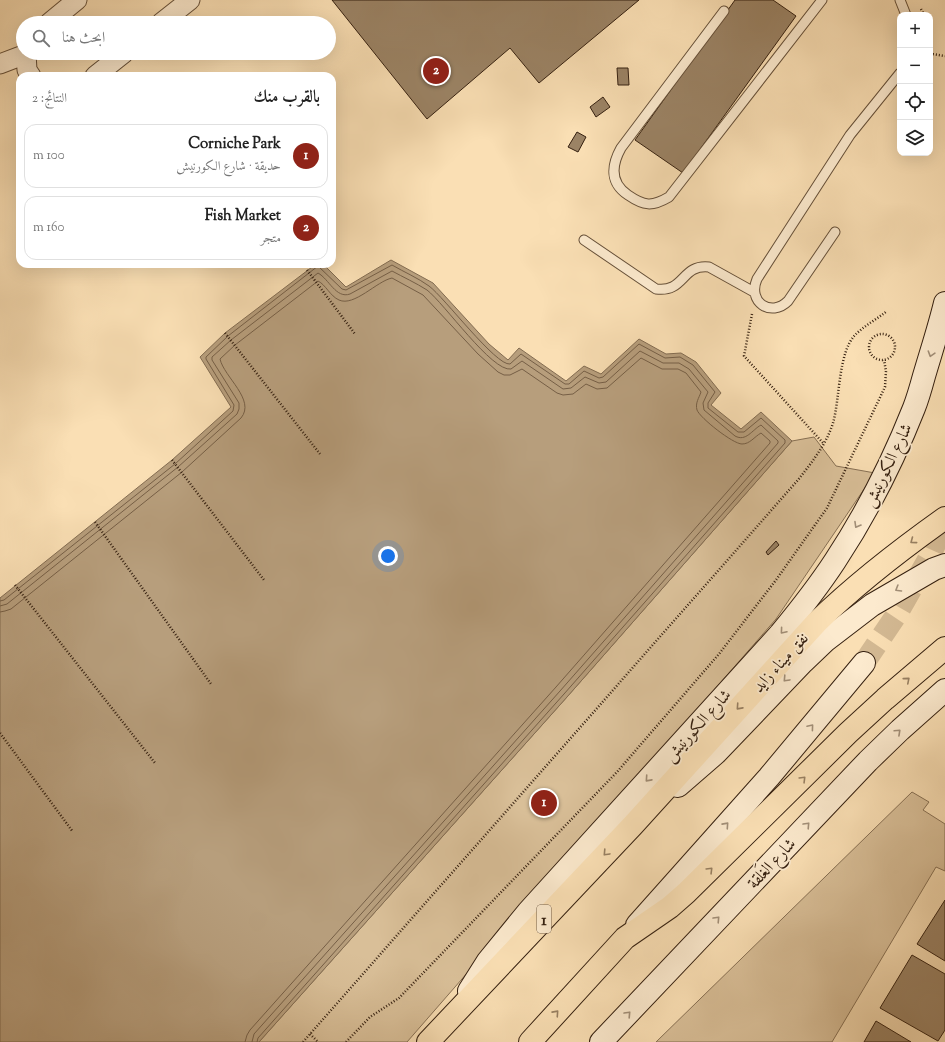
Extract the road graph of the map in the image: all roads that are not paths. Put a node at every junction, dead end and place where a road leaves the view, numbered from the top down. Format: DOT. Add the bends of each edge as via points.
graph roads {
  1 [pos="77,0"];
  2 [pos="190,0"];
  3 [pos="822,0"];
  4 [pos="900,0"];
  5 [pos="724,11"];
  6 [pos="905,12"];
  7 [pos="58,16"];
  8 [pos="170,16"];
  9 [pos="16,57"];
  10 [pos="26,60"];
  11 [pos="115,60"];
  12 [pos="0,64"];
  13 [pos="28,72"];
  14 [pos="100,72"];
  15 [pos="897,77"];
  16 [pos="835,232"];
  17 [pos="584,240"];
  18 [pos="755,295"];
  19 [pos="945,303"];
  20 [pos="945,518"];
  21 [pos="945,565"];
  22 [pos="945,648"];
  23 [pos="864,662"];
  24 [pos="945,690"];
  25 [pos="633,825"];
  26 [pos="625,938"];
  27 [pos="456,1013"];
  28 [pos="428,1042"];
  29 [pos="530,1042"];
  30 [pos="601,1042"];
  1 -- 7 [label="street"];
  2 -- 8 [label="street"];
  3 -- 5 [label="lane" via="669,197 654,203 639,202 621,190 615,180 616,158"];
  4 -- 6 [label="lane"];
  9 -- 12 [label="street"];
  10 -- 13 [label="street"];
  11 -- 14 [label="street"];
  15 -- 18 [label="lane" via="850,135 757,279 754,285"];
  16 -- 18 [label="lane" via="784,305 765,307 759,303"];
  17 -- 18 [label="lane" via="656,289 670,289 676,286 690,271 702,266 709,267"];
  19 -- 27 [label="street, شارع الكورنيش, one-way" via="914,407 898,445 858,523 834,562 780,634 508,936 488,961"];
  20 -- 25 [label="highway, نفق ميناء زايد, one-way" via="881,564 817,622"];
  21 -- 25 [label="street, one-way" via="928,572 872,605 825,641 716,753"];
  26 -- 22 [label="highway, one-way" via="686,893 848,733"];
  26 -- 23 [label="street, one-way" via="769,777"];
  30 -- 24 [label="street, شارع الغَلقة, one-way" via="868,761"];
  25 -- 27 [label="highway, شارع الكورنيش / 1, one-way"];
  29 -- 26 [label="highway, one-way"];
  27 -- 28 [label="highway, شارع الكورنيش / 1"];
}
